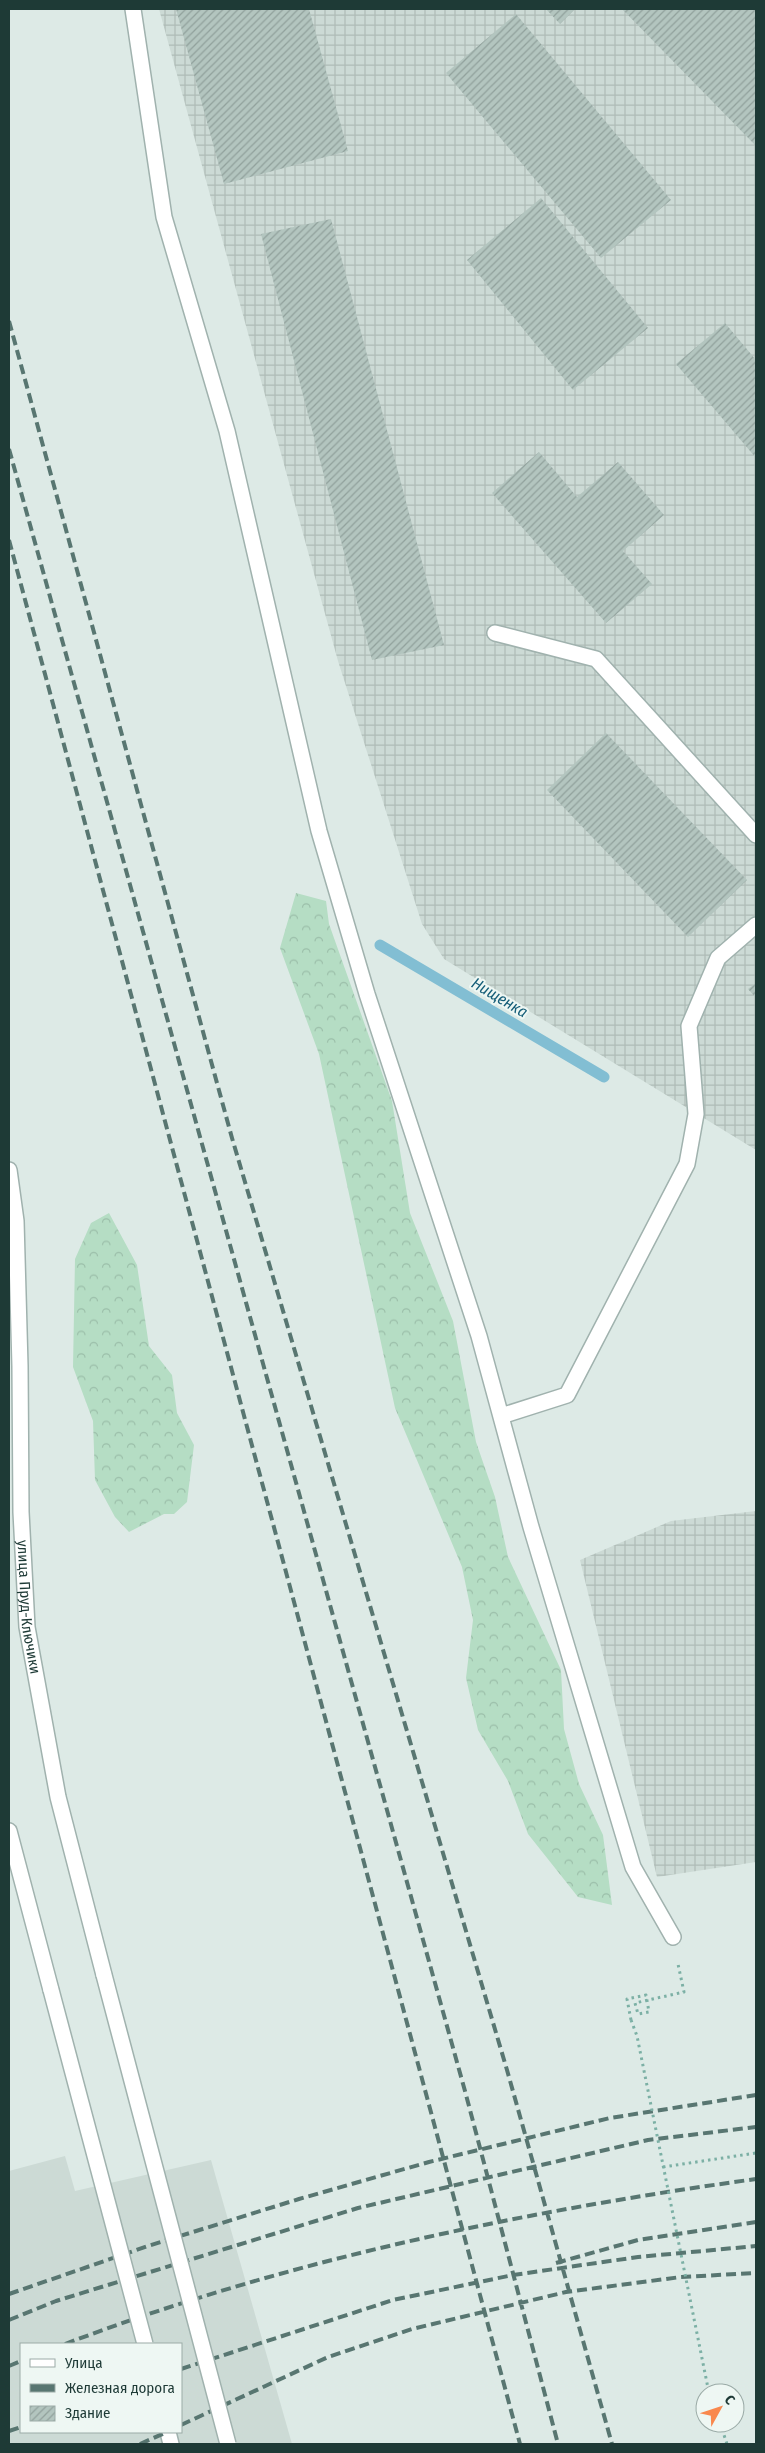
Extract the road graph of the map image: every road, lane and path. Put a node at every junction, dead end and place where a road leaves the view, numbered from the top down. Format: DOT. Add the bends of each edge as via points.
graph roads {
  1 [pos="133,9"];
  2 [pos="495,632"];
  3 [pos="756,835"];
  4 [pos="756,924"];
  5 [pos="9,1170"];
  6 [pos="21,1408"];
  7 [pos="501,1416"];
  8 [pos="9,1428"];
  9 [pos="9,1831"];
  10 [pos="673,1937"];
  11 [pos="756,2153"];
  12 [pos="663,2167"];
  13 [pos="145,2343"];
  14 [pos="707,2383"];
  15 [pos="228,2444"];
  1 -- 7 [label="street" via="164,217 227,431 319,831 367,994 479,1336"];
  2 -- 3 [label="street" via="596,659"];
  4 -- 7 [label="street" via="718,958 689,1026 696,1114 687,1164 567,1395"];
  5 -- 6 [label="street, улица Пруд-Ключики" via="16,1221"];
  6 -- 8 [label="street"];
  6 -- 15 [label="street, улица Пруд-Ключики, bridge" via="21,1512 27,1627 58,1797"];
  7 -- 10 [label="street" via="633,1867"];
  9 -- 13 [label="street, bridge"];
  10 -- 12 [label="path, bridge" via="684,1992 651,2000 643,2002 635,2003 638,2014 649,2012 648,2004 646,1995 626,1999 637,2036"];
  11 -- 12 [label="path"];
  12 -- 14 [label="path, bridge"];
}
